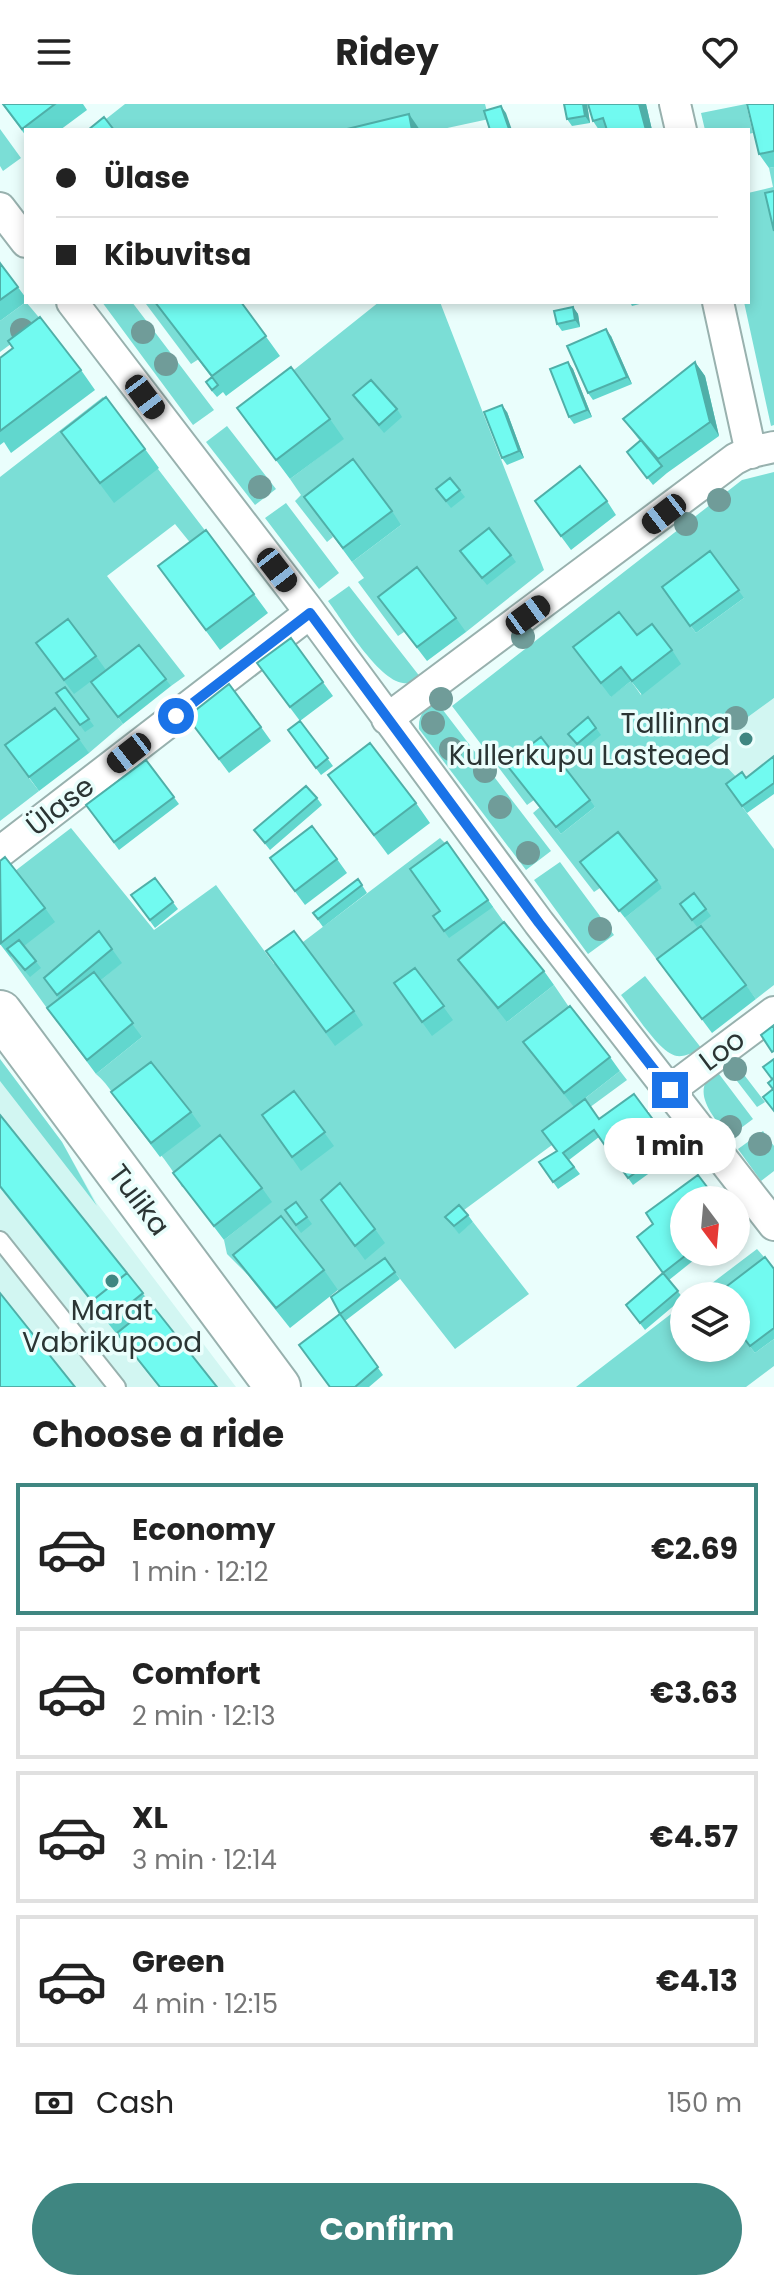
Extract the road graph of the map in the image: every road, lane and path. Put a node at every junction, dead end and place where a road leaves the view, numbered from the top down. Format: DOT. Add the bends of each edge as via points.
graph roads {
  1 [pos="675,104"];
  2 [pos="681,128"];
  3 [pos="0,208"];
  4 [pos="24,239"];
  5 [pos="74,304"];
  6 [pos="719,304"];
  7 [pos="762,450"];
  8 [pos="310,613"];
  9 [pos="387,719"];
  10 [pos="0,852"];
  11 [pos="774,1012"];
  12 [pos="0,1013"];
  13 [pos="670,1090"];
  14 [pos="774,1225"];
  15 [pos="0,1240"];
  16 [pos="117,1387"];
  17 [pos="278,1387"];
  1 -- 2 [label="street"];
  3 -- 4 [label="street"];
  5 -- 8 [label="street"];
  6 -- 7 [label="street"];
  7 -- 9 [label="street" via="735,459"];
  8 -- 9 [label="street"];
  8 -- 10 [label="street, Ülase"];
  9 -- 13 [label="street"];
  11 -- 13 [label="street, Loo"];
  12 -- 17 [label="main road, Tulika"];
  13 -- 14 [label="street"];
  15 -- 16 [label="lane"];
}
